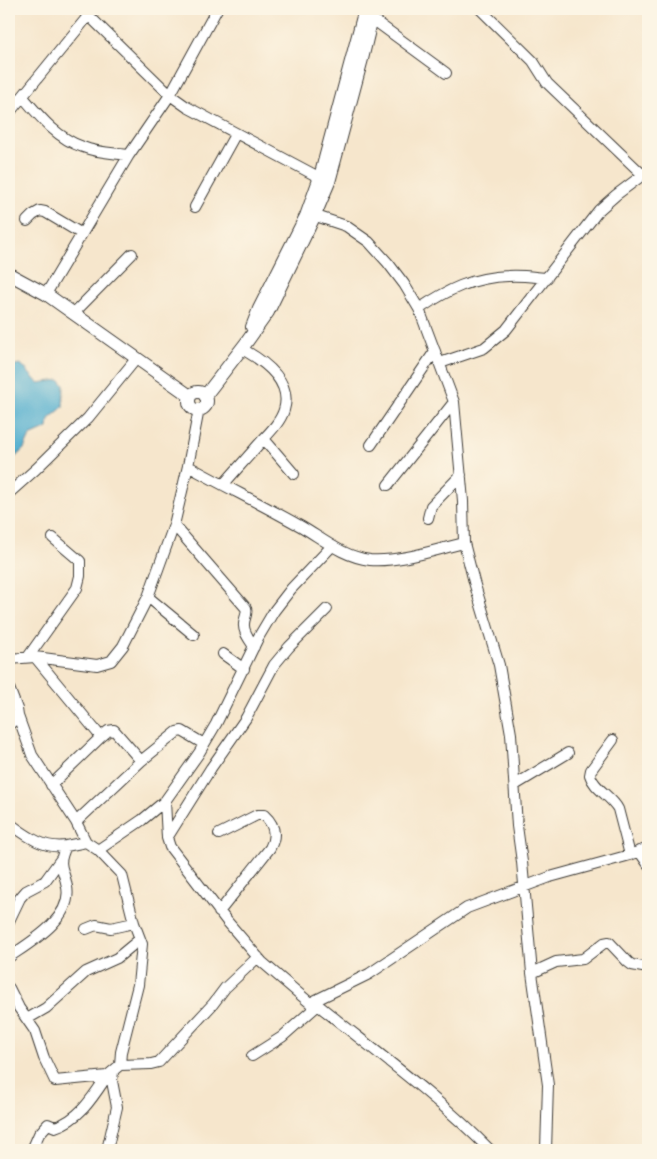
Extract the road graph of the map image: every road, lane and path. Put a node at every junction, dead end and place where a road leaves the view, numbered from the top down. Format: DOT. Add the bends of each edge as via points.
graph roads {
  1 [pos="217,9"];
  2 [pos="480,9"];
  3 [pos="85,12"];
  4 [pos="370,12"];
  5 [pos="446,74"];
  6 [pos="170,94"];
  7 [pos="23,97"];
  8 [pos="9,113"];
  9 [pos="236,133"];
  10 [pos="129,155"];
  11 [pos="646,173"];
  12 [pos="324,180"];
  13 [pos="195,206"];
  14 [pos="311,214"];
  15 [pos="27,221"];
  16 [pos="82,234"];
  17 [pos="132,254"];
  18 [pos="10,274"];
  19 [pos="547,278"];
  20 [pos="46,294"];
  21 [pos="419,309"];
  22 [pos="73,314"];
  23 [pos="244,346"];
  24 [pos="436,351"];
  25 [pos="136,359"];
  26 [pos="440,363"];
  27 [pos="190,396"];
  28 [pos="205,396"];
  29 [pos="454,402"];
  30 [pos="199,409"];
  31 [pos="264,439"];
  32 [pos="371,445"];
  33 [pos="188,466"];
  34 [pos="294,474"];
  35 [pos="460,475"];
  36 [pos="223,485"];
  37 [pos="388,485"];
  38 [pos="9,493"];
  39 [pos="428,518"];
  40 [pos="174,525"];
  41 [pos="53,538"];
  42 [pos="464,543"];
  43 [pos="332,546"];
  44 [pos="148,597"];
  45 [pos="327,609"];
  46 [pos="194,635"];
  47 [pos="254,647"];
  48 [pos="223,654"];
  49 [pos="32,657"];
  50 [pos="9,659"];
  51 [pos="244,669"];
  52 [pos="9,688"];
  53 [pos="18,716"];
  54 [pos="9,725"];
  55 [pos="101,737"];
  56 [pos="613,740"];
  57 [pos="204,744"];
  58 [pos="568,753"];
  59 [pos="141,761"];
  60 [pos="51,785"];
  61 [pos="515,785"];
  62 [pos="164,801"];
  63 [pos="76,822"];
  64 [pos="9,823"];
  65 [pos="218,834"];
  66 [pos="167,838"];
  67 [pos="86,842"];
  68 [pos="66,846"];
  69 [pos="98,850"];
  70 [pos="639,851"];
  71 [pos="61,859"];
  72 [pos="648,864"];
  73 [pos="524,887"];
  74 [pos="219,912"];
  75 [pos="9,921"];
  76 [pos="134,922"];
  77 [pos="86,929"];
  78 [pos="140,939"];
  79 [pos="9,957"];
  80 [pos="258,957"];
  81 [pos="648,968"];
  82 [pos="532,973"];
  83 [pos="9,988"];
  84 [pos="314,1004"];
  85 [pos="27,1019"];
  86 [pos="252,1056"];
  87 [pos="113,1071"];
  88 [pos="32,1150"];
  89 [pos="107,1150"];
  90 [pos="489,1150"];
  91 [pos="546,1150"];
  1 -- 6 [label="street"];
  2 -- 11 [label="street" via="533,61 547,83"];
  3 -- 6 [label="street"];
  3 -- 7 [label="street"];
  4 -- 5 [label="street"];
  4 -- 12 [label="main road" via="362,59"];
  6 -- 9 [label="street" via="187,107"];
  6 -- 10 [label="street"];
  7 -- 8 [label="street"];
  7 -- 10 [label="street" via="67,141 84,148"];
  9 -- 12 [label="street"];
  9 -- 13 [label="street"];
  10 -- 16 [label="street"];
  11 -- 19 [label="street" via="600,210"];
  12 -- 14 [label="main road"];
  14 -- 21 [label="street" via="346,226 369,242 394,270"];
  14 -- 23 [label="main road" via="268,312"];
  15 -- 16 [label="street" via="40,210"];
  16 -- 20 [label="street"];
  17 -- 22 [label="street"];
  18 -- 20 [label="main road"];
  19 -- 21 [label="street" via="508,276 482,279 454,287"];
  19 -- 26 [label="street" via="494,341 484,348"];
  20 -- 22 [label="main road"];
  21 -- 24 [label="street"];
  22 -- 25 [label="main road"];
  23 -- 28 [label="main road"];
  23 -- 31 [label="street" via="271,368 282,383 286,397 284,411"];
  24 -- 26 [label="street"];
  24 -- 32 [label="street"];
  25 -- 27 [label="main road"];
  25 -- 38 [label="street" via="88,418"];
  26 -- 29 [label="street"];
  27 -- 28 [label="main road" via="198,392"];
  27 -- 30 [label="main road" via="191,407"];
  28 -- 30 [label="main road" via="206,404"];
  29 -- 35 [label="street"];
  29 -- 37 [label="street"];
  30 -- 33 [label="street"];
  31 -- 34 [label="street"];
  31 -- 36 [label="street"];
  33 -- 36 [label="street"];
  33 -- 40 [label="street"];
  35 -- 39 [label="street" via="431,506"];
  35 -- 42 [label="street"];
  36 -- 43 [label="street"];
  40 -- 44 [label="street"];
  40 -- 47 [label="street" via="246,608 245,630"];
  41 -- 49 [label="street" via="80,561 80,576 77,588"];
  42 -- 43 [label="street" via="385,560 350,555"];
  42 -- 61 [label="street" via="499,665 511,734"];
  43 -- 47 [label="street" via="274,611"];
  44 -- 46 [label="street"];
  44 -- 49 [label="street" via="123,646 111,660 88,665"];
  45 -- 66 [label="street" via="274,665 246,718"];
  47 -- 51 [label="street"];
  48 -- 51 [label="street"];
  49 -- 50 [label="street"];
  49 -- 55 [label="street"];
  51 -- 57 [label="street"];
  52 -- 53 [label="street"];
  53 -- 54 [label="street"];
  53 -- 60 [label="street" via="32,756"];
  55 -- 59 [label="street" via="108,730 114,730"];
  55 -- 60 [label="street"];
  56 -- 70 [label="street" via="590,775 595,785 615,802"];
  57 -- 59 [label="street" via="182,730"];
  57 -- 62 [label="street"];
  58 -- 61 [label="street"];
  59 -- 63 [label="street"];
  60 -- 63 [label="street"];
  61 -- 73 [label="street"];
  62 -- 66 [label="street"];
  62 -- 69 [label="street"];
  63 -- 67 [label="street"];
  64 -- 68 [label="street" via="40,843"];
  65 -- 74 [label="street" via="264,815 272,821 274,833 270,848"];
  66 -- 74 [label="street" via="170,847"];
  67 -- 68 [label="street"];
  67 -- 69 [label="street"];
  68 -- 71 [label="street"];
  69 -- 76 [label="street" via="122,875"];
  70 -- 72 [label="street"];
  70 -- 73 [label="street"];
  71 -- 75 [label="street" via="45,881 20,898"];
  71 -- 79 [label="street" via="68,898 64,909 37,938"];
  73 -- 82 [label="street"];
  73 -- 84 [label="street" via="467,908 369,974"];
  74 -- 80 [label="street"];
  76 -- 77 [label="street" via="112,928 96,925"];
  76 -- 78 [label="street"];
  78 -- 85 [label="street" via="118,958 86,972 46,1008"];
  78 -- 87 [label="street" via="138,985"];
  80 -- 84 [label="street"];
  80 -- 87 [label="street" via="225,988 159,1062"];
  81 -- 82 [label="street" via="632,965 609,942 583,959 556,962"];
  82 -- 91 [label="street" via="548,1085"];
  83 -- 85 [label="street"];
  84 -- 86 [label="street" via="282,1036"];
  84 -- 90 [label="street" via="397,1068 475,1134"];
  85 -- 87 [label="street" via="55,1081"];
  87 -- 88 [label="street" via="86,1106 66,1123 55,1127 48,1124"];
  87 -- 89 [label="street" via="116,1108"];
}
